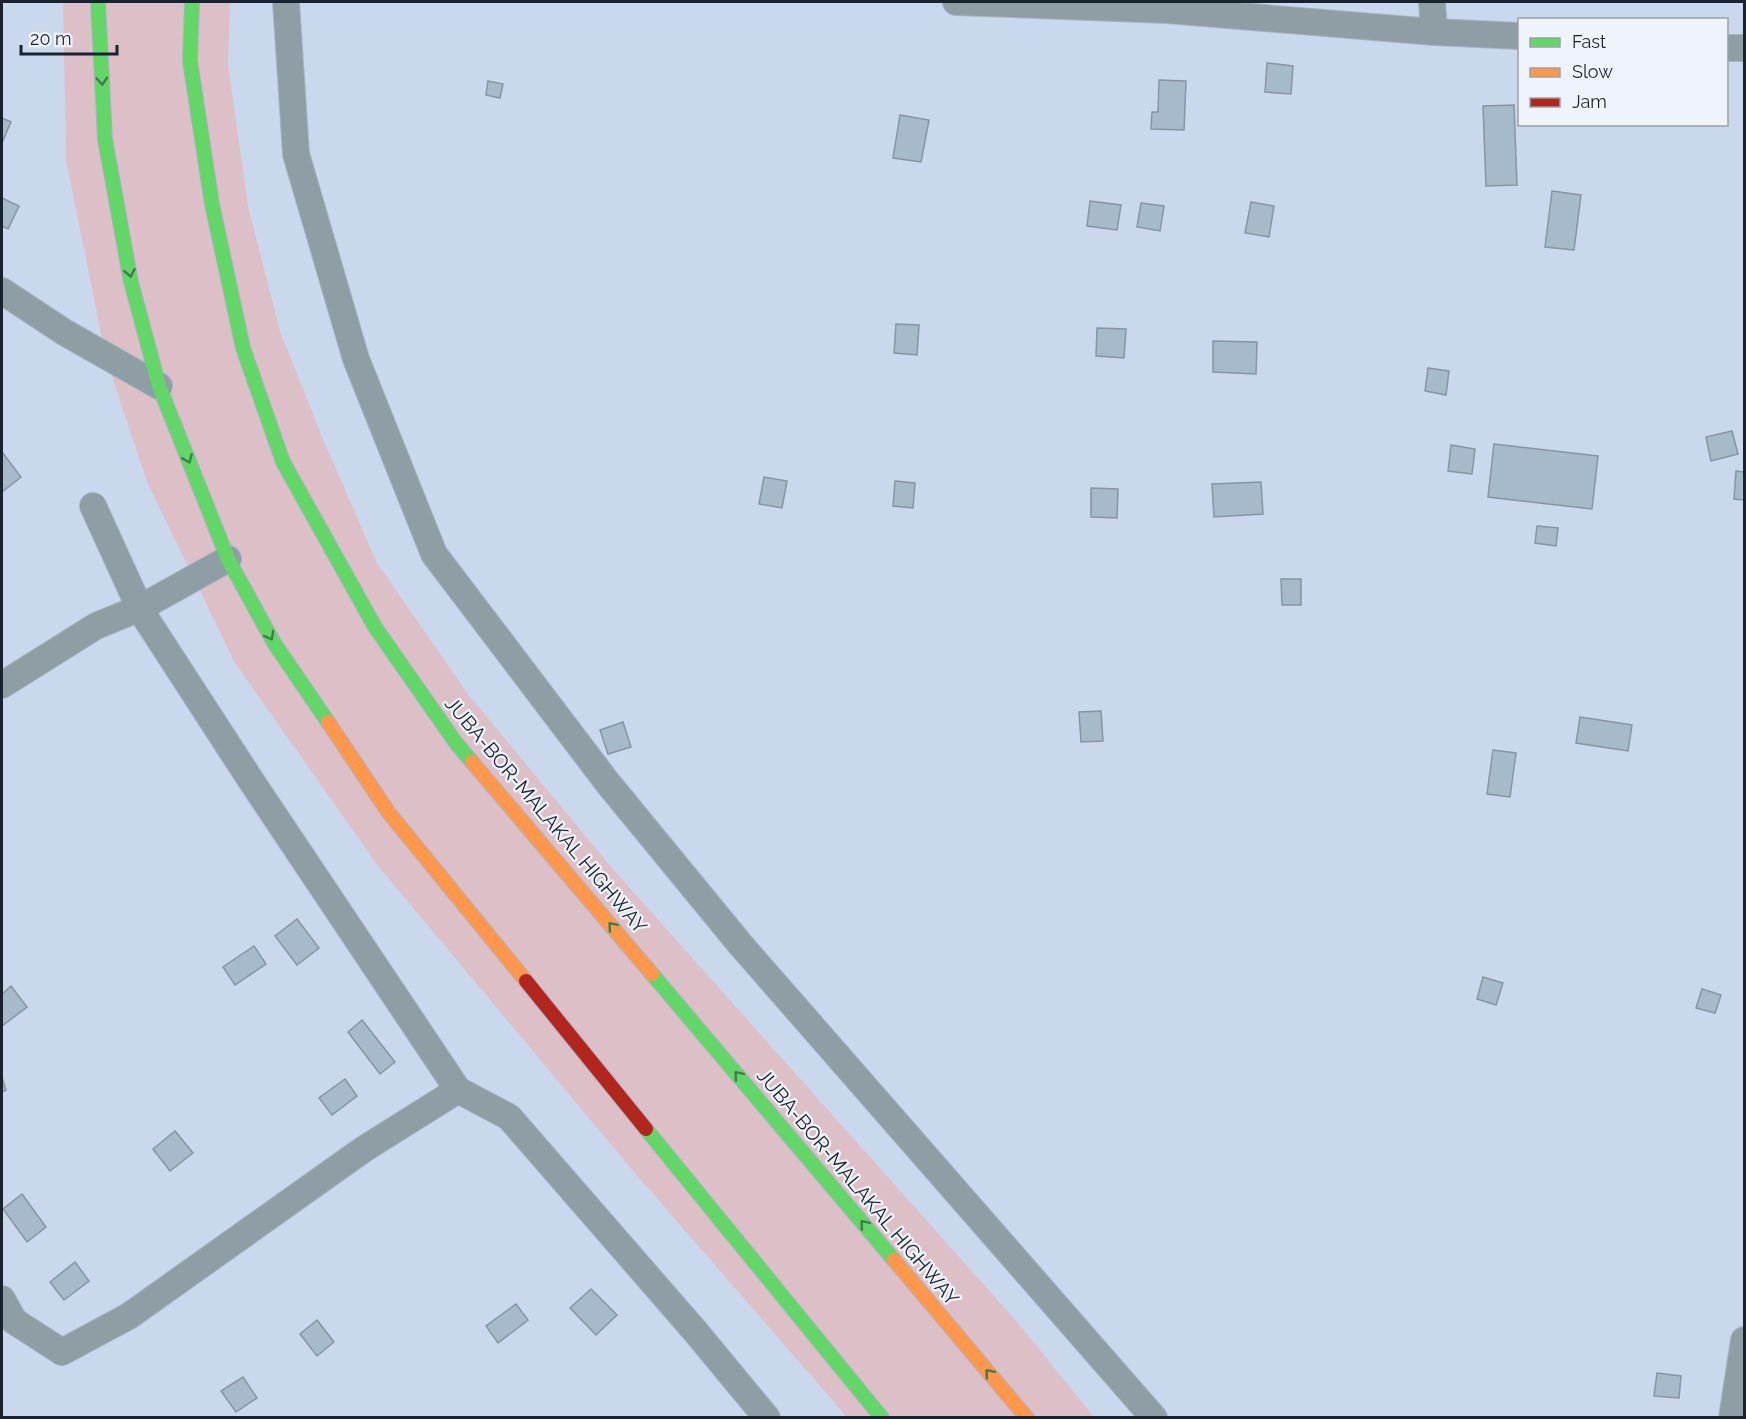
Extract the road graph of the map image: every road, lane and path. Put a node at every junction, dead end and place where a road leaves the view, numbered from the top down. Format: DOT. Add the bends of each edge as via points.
graph roads {
  1 [pos="98,2"];
  2 [pos="192,2"];
  3 [pos="286,2"];
  4 [pos="956,2"];
  5 [pos="1432,2"];
  6 [pos="1434,32"];
  7 [pos="1518,36"];
  8 [pos="1728,48"];
  9 [pos="1744,48"];
  10 [pos="2,291"];
  11 [pos="159,386"];
  12 [pos="93,506"];
  13 [pos="228,559"];
  14 [pos="2,685"];
  15 [pos="458,1090"];
  16 [pos="2,1299"];
  17 [pos="1744,1341"];
  18 [pos="767,1418"];
  19 [pos="882,1418"];
  20 [pos="1027,1418"];
  21 [pos="1154,1418"];
  22 [pos="1732,1418"];
  1 -- 11 [label="highway, one-way" via="105,139 131,282"];
  20 -- 2 [label="highway, JUBA-BOR-MALAKAL HIGHWAY, one-way" via="456,743 375,627 284,462 243,348 212,204 190,61"];
  3 -- 21 [label="street" via="296,154 356,359 434,554 607,782 740,944"];
  4 -- 6 [label="street" via="1167,10"];
  5 -- 6 [label="street"];
  6 -- 7 [label="street"];
  8 -- 9 [label="street"];
  10 -- 11 [label="street"];
  11 -- 13 [label="highway, one-way"];
  12 -- 15 [label="street" via="141,611"];
  13 -- 14 [label="street" via="140,608 96,626"];
  13 -- 19 [label="highway, one-way" via="274,643 389,813"];
  15 -- 16 [label="street" via="364,1149 129,1316 62,1352 14,1321"];
  15 -- 18 [label="street" via="508,1117"];
  17 -- 22 [label="street"];
}
